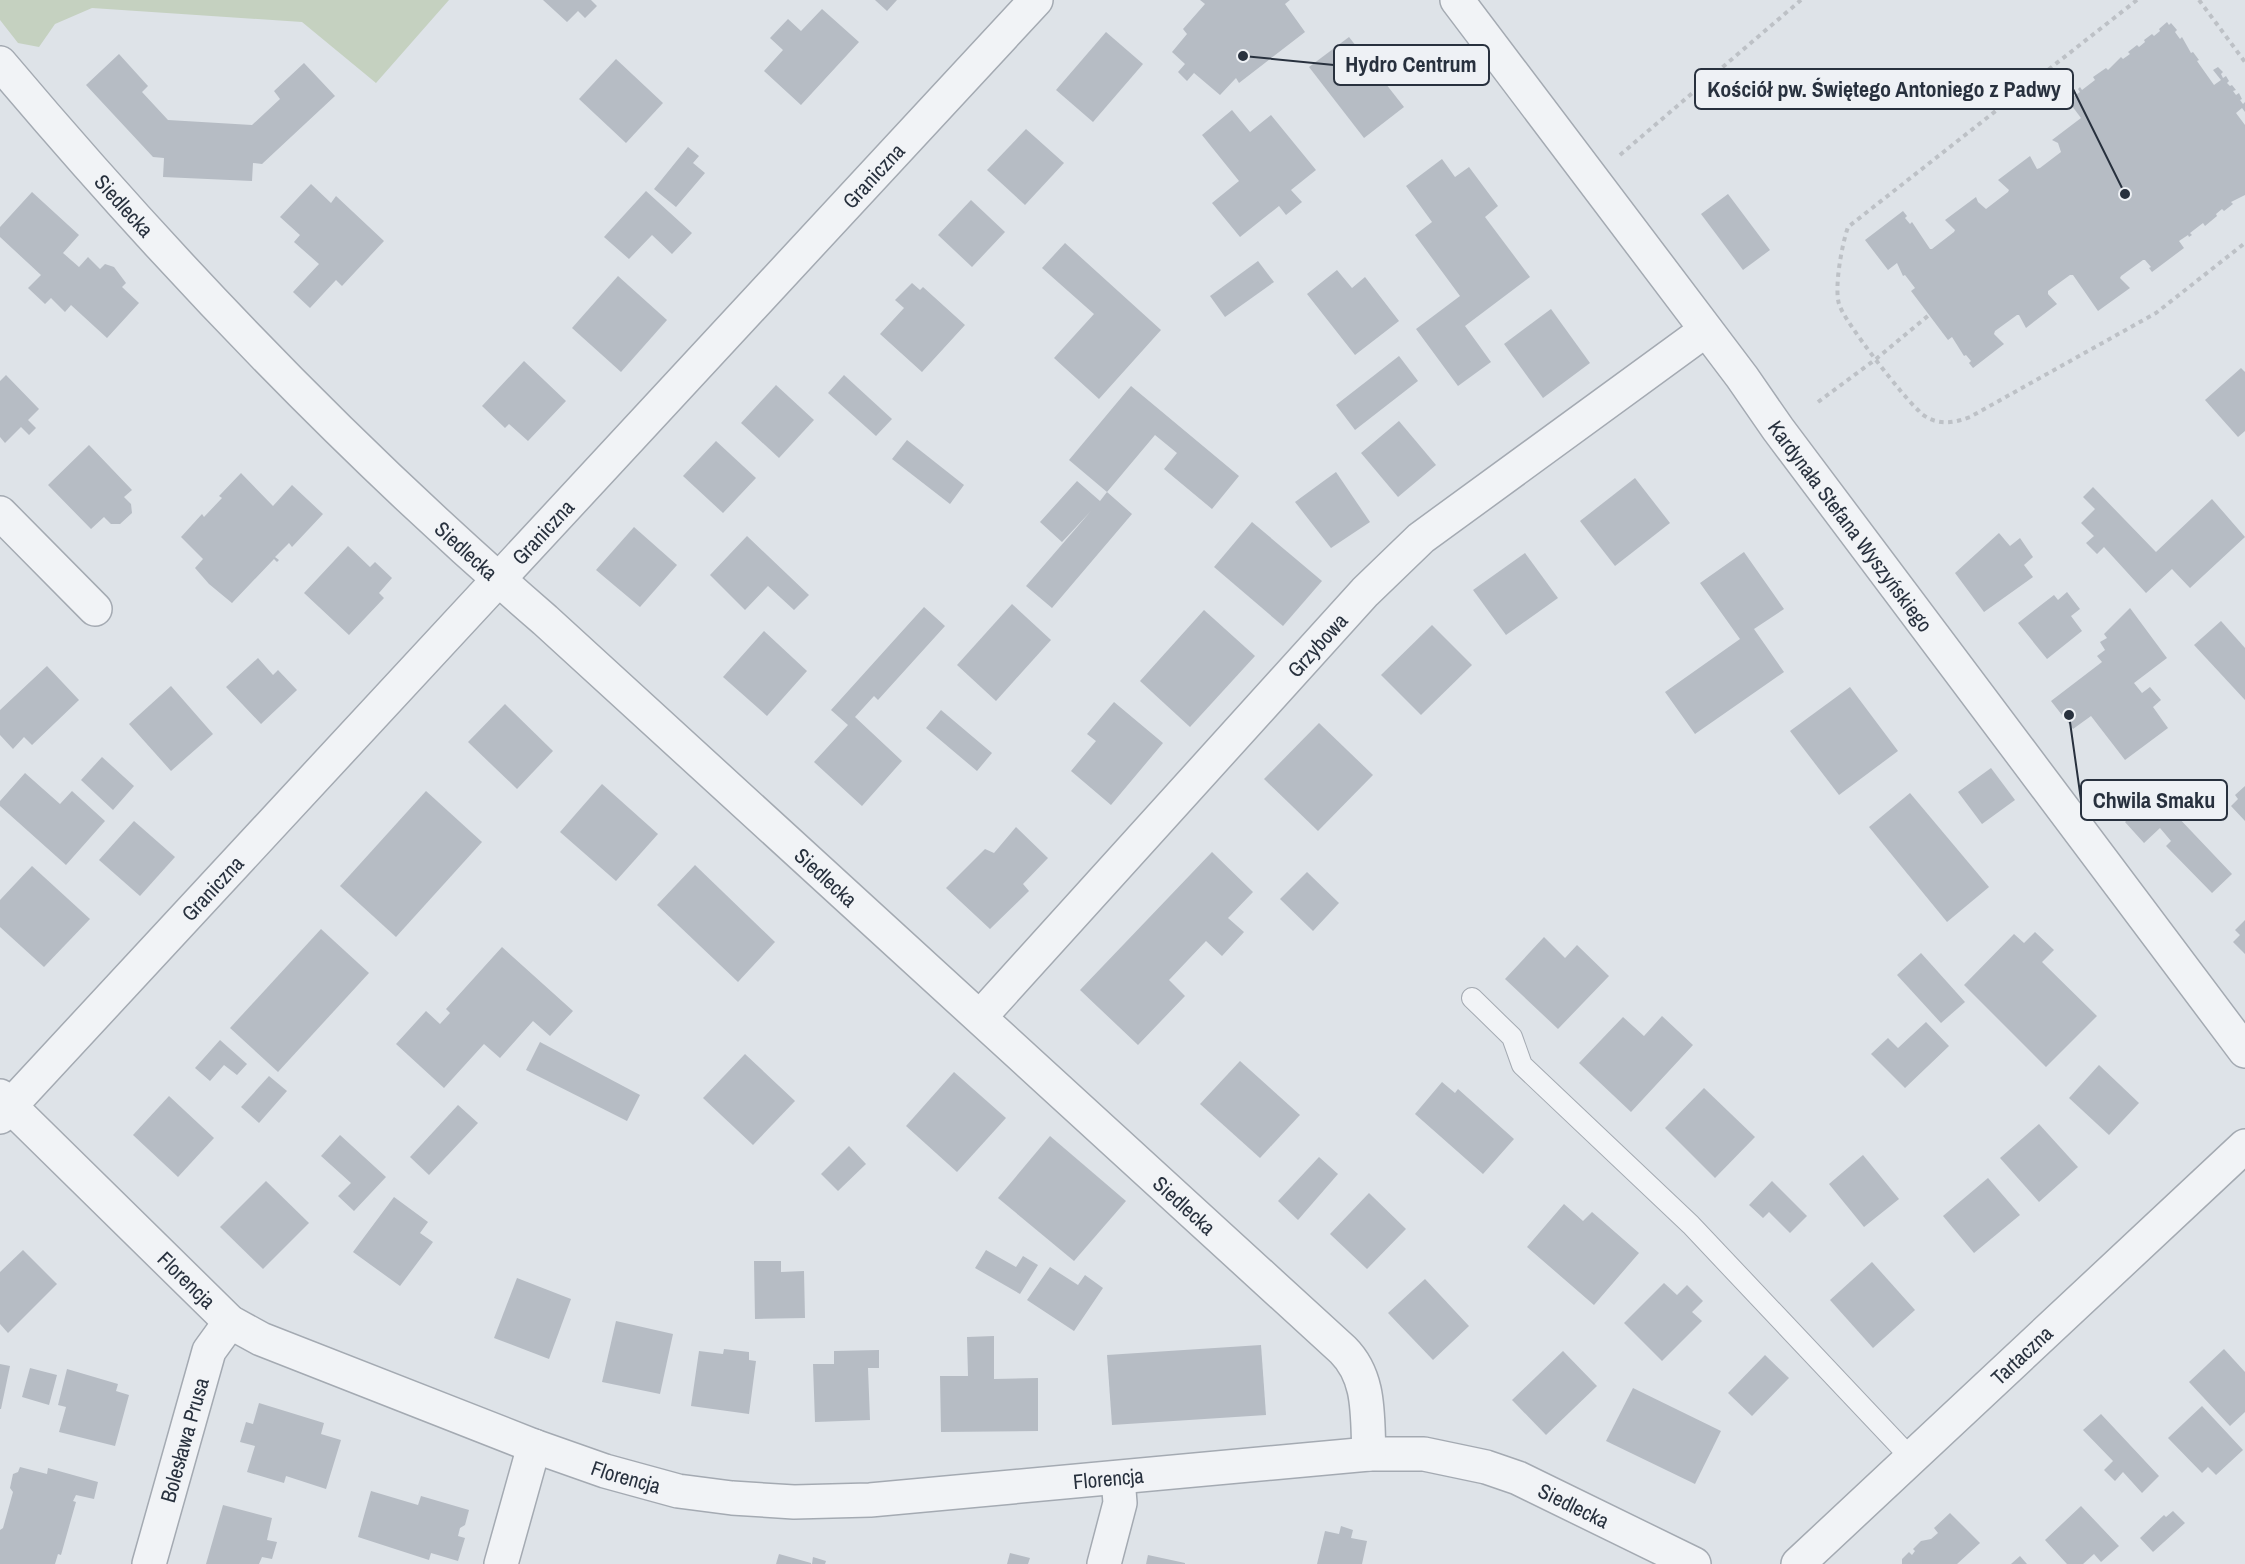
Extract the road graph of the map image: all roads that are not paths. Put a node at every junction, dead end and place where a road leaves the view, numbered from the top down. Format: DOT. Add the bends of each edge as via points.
graph roads {
  1 [pos="1036,0"];
  2 [pos="1457,0"];
  3 [pos="0,63"];
  4 [pos="1706,330"];
  5 [pos="0,513"];
  6 [pos="498,578"];
  7 [pos="94,609"];
  8 [pos="1472,998"];
  9 [pos="980,1017"];
  10 [pos="2245,1052"];
  11 [pos="3,1106"];
  12 [pos="2245,1146"];
  13 [pos="230,1322"];
  14 [pos="534,1446"];
  15 [pos="1369,1454"];
  16 [pos="1912,1459"];
  17 [pos="1118,1478"];
  18 [pos="149,1564"];
  19 [pos="501,1564"];
  20 [pos="1104,1564"];
  21 [pos="1694,1564"];
  22 [pos="1798,1564"];
  1 -- 6 [label="street, Graniczna"];
  2 -- 4 [label="street, Kardynała Stefana Wyszyńskiego"];
  3 -- 6 [label="street, Siedlecka" via="241,333 325,418"];
  4 -- 9 [label="street, Grzybowa" via="1421,538 1365,592"];
  4 -- 10 [label="street, Kardynała Stefana Wyszyńskiego"];
  5 -- 7 [label="street"];
  6 -- 9 [label="street, Siedlecka"];
  6 -- 11 [label="street, Graniczna"];
  8 -- 16 [label="lane" via="1512,1037 1522,1065 1691,1225"];
  9 -- 15 [label="street, Siedlecka" via="1352,1359 1364,1386"];
  11 -- 13 [label="street, Florencja"];
  12 -- 16 [label="street, Tartaczna"];
  13 -- 14 [label="street, Florencja" via="261,1339"];
  13 -- 18 [label="street, Bolesława Prusa" via="209,1351"];
  14 -- 17 [label="street, Florencja" via="678,1491 794,1502 870,1500"];
  14 -- 19 [label="street"];
  15 -- 17 [label="street, Florencja"];
  15 -- 21 [label="street, Siedlecka" via="1424,1454 1486,1467 1518,1478"];
  16 -- 22 [label="street, Tartaczna"];
  17 -- 20 [label="street" via="1120,1503"];
}
